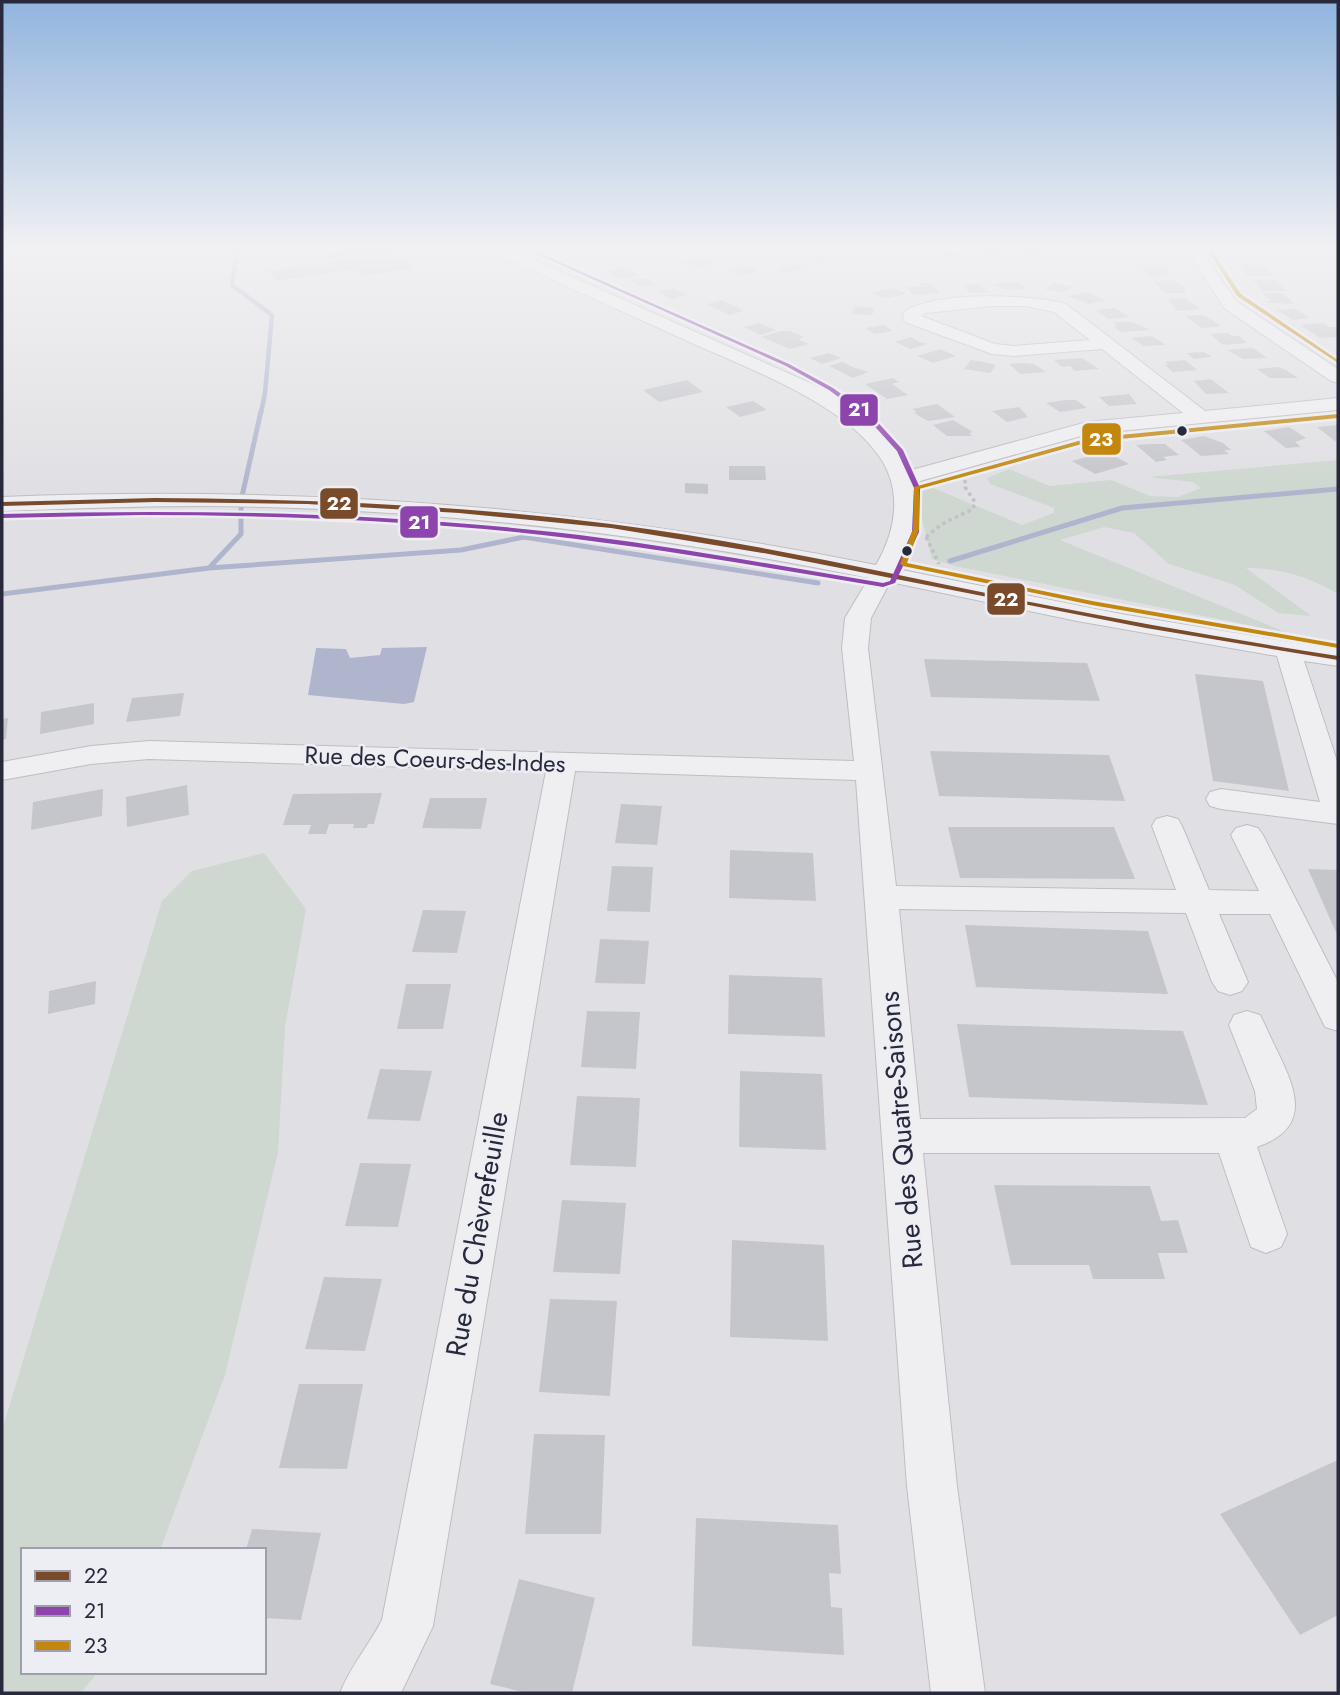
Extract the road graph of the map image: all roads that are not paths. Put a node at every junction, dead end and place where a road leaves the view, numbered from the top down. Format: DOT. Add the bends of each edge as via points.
graph roads {
  1 [pos="677,330"];
  2 [pos="938,330"];
  3 [pos="1088,330"];
  4 [pos="1270,330"];
  5 [pos="1105,344"];
  6 [pos="1338,377"];
  7 [pos="1338,404"];
  8 [pos="1199,416"];
  9 [pos="902,478"];
  10 [pos="2,504"];
  11 [pos="884,573"];
  12 [pos="1288,650"];
  13 [pos="1338,658"];
  14 [pos="562,764"];
  15 [pos="2,771"];
  16 [pos="870,771"];
  17 [pos="1222,799"];
  18 [pos="1338,812"];
  19 [pos="1167,826"];
  20 [pos="1247,835"];
  21 [pos="881,897"];
  22 [pos="1197,902"];
  23 [pos="1280,903"];
  24 [pos="1230,982"];
  25 [pos="1338,1017"];
  26 [pos="1247,1025"];
  27 [pos="901,1136"];
  28 [pos="1233,1136"];
  29 [pos="1266,1234"];
  30 [pos="367,1693"];
  31 [pos="958,1693"];
  1 -- 9 [label="street" via="821,395 872,435"];
  2 -- 5 [label="street" via="992,349 1014,351"];
  3 -- 5 [label="street"];
  4 -- 6 [label="street"];
  5 -- 8 [label="street"];
  7 -- 8 [label="street"];
  8 -- 9 [label="street" via="1087,428"];
  9 -- 11 [label="street, Rue des Quatre-Saisons" via="903,532"];
  10 -- 11 [label="street" via="269,501 493,515 695,539"];
  11 -- 12 [label="street"];
  11 -- 16 [label="street, Rue des Quatre-Saisons" via="855,632"];
  12 -- 13 [label="street"];
  12 -- 18 [label="street"];
  14 -- 15 [label="street, Rue des Coeurs-des-Indes" via="149,750"];
  14 -- 16 [label="street, Rue des Coeurs-des-Indes"];
  14 -- 30 [label="street, Rue du Chèvrefeuille" via="407,1626"];
  16 -- 21 [label="street, Rue des Quatre-Saisons"];
  17 -- 18 [label="street"];
  19 -- 22 [label="street"];
  20 -- 23 [label="street"];
  21 -- 22 [label="street"];
  21 -- 27 [label="street, Rue des Quatre-Saisons"];
  22 -- 23 [label="street"];
  22 -- 24 [label="street"];
  23 -- 25 [label="street"];
  26 -- 28 [label="street" via="1274,1091 1277,1115 1251,1134"];
  27 -- 28 [label="street"];
  27 -- 31 [label="street, Rue des Quatre-Saisons" via="932,1486"];
  28 -- 29 [label="street"];
}
